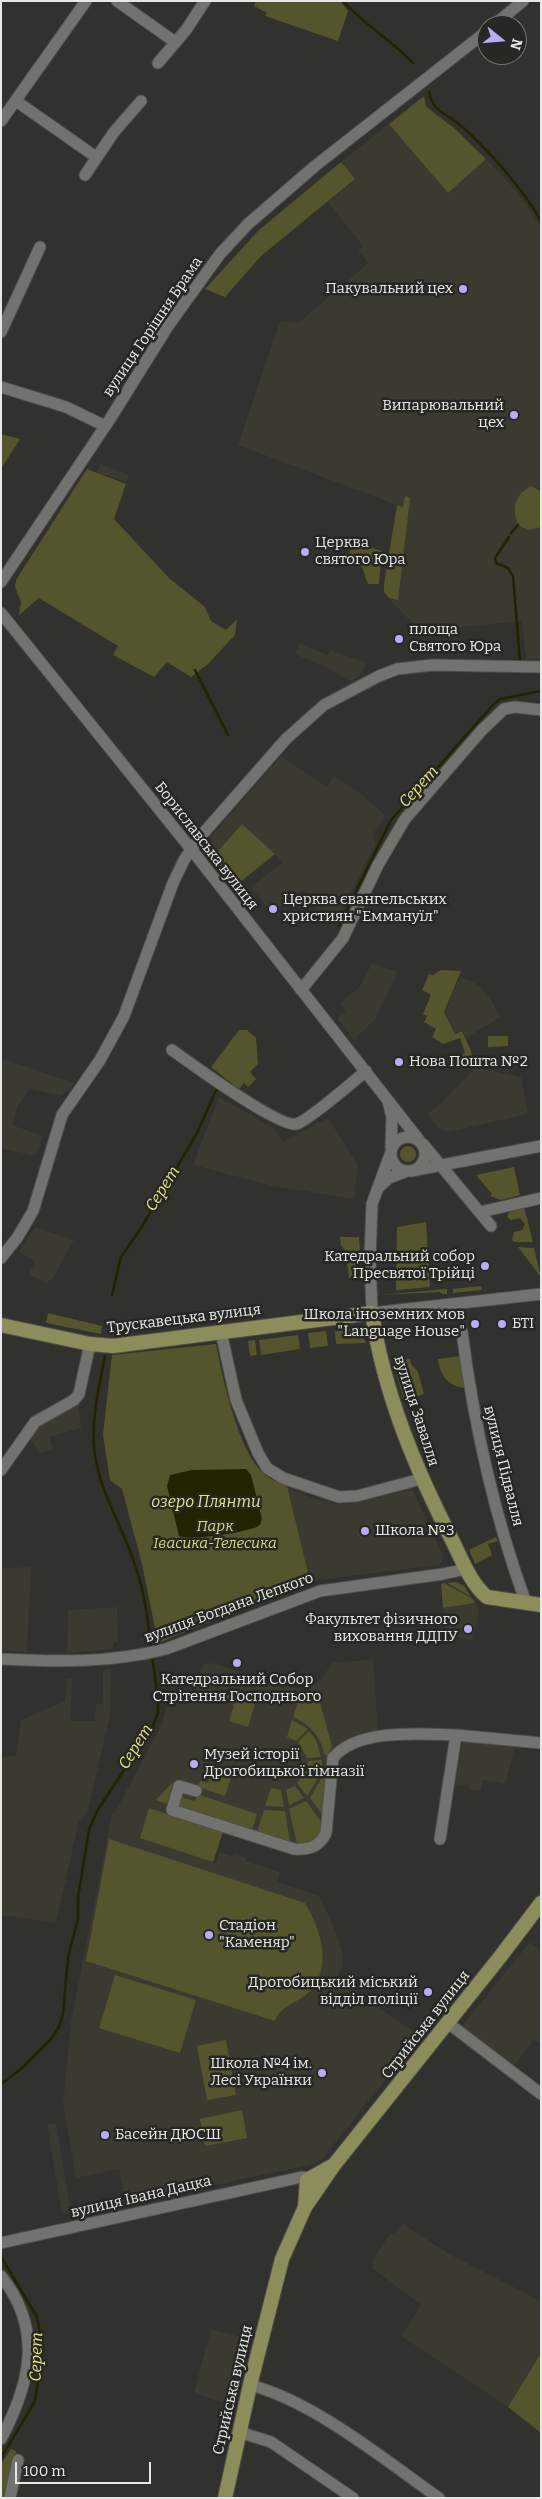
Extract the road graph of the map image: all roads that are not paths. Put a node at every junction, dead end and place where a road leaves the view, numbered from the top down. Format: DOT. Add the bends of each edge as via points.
graph roads {
  1 [pos="86,1"];
  2 [pos="117,1"];
  3 [pos="205,1"];
  4 [pos="523,1"];
  5 [pos="506,15"];
  6 [pos="477,38"];
  7 [pos="175,42"];
  8 [pos="158,63"];
  9 [pos="16,100"];
  10 [pos="141,101"];
  11 [pos="1,121"];
  12 [pos="96,157"];
  13 [pos="85,175"];
  14 [pos="40,246"];
  15 [pos="1,332"];
  16 [pos="1,387"];
  17 [pos="105,426"];
  18 [pos="1,582"];
  19 [pos="1,613"];
  20 [pos="541,667"];
  21 [pos="541,710"];
  22 [pos="191,849"];
  23 [pos="301,990"];
  24 [pos="172,1050"];
  25 [pos="366,1071"];
  26 [pos="387,1097"];
  27 [pos="421,1142"];
  28 [pos="541,1146"];
  29 [pos="391,1150"];
  30 [pos="442,1166"];
  31 [pos="409,1171"];
  32 [pos="377,1189"];
  33 [pos="541,1198"];
  34 [pos="480,1212"];
  35 [pos="491,1226"];
  36 [pos="1,1258"];
  37 [pos="541,1294"];
  38 [pos="372,1313"];
  39 [pos="1,1325"];
  40 [pos="221,1332"];
  41 [pos="462,1332"];
  42 [pos="102,1345"];
  43 [pos="1,1470"];
  44 [pos="421,1479"];
  45 [pos="466,1569"];
  46 [pos="526,1603"];
  47 [pos="541,1605"];
  48 [pos="1,1659"];
  49 [pos="456,1735"];
  50 [pos="541,1743"];
  51 [pos="196,1791"];
  52 [pos="440,1839"];
  53 [pos="541,1903"];
  54 [pos="448,2022"];
  55 [pos="541,2094"];
  56 [pos="311,2184"];
  57 [pos="2,2243"];
  58 [pos="1,2276"];
  59 [pos="250,2386"];
  60 [pos="239,2432"];
  61 [pos="1,2439"];
  62 [pos="18,2460"];
  63 [pos="10,2498"];
  64 [pos="225,2498"];
  65 [pos="353,2498"];
  66 [pos="439,2498"];
  1 -- 9 [label="street"];
  2 -- 7 [label="street"];
  3 -- 7 [label="street"];
  4 -- 5 [label="street"];
  6 -- 17 [label="street, вулиця Горішня Брама" via="248,224 186,299"];
  7 -- 8 [label="street"];
  9 -- 11 [label="street"];
  9 -- 12 [label="street"];
  10 -- 12 [label="street"];
  12 -- 13 [label="street"];
  14 -- 15 [label="street"];
  16 -- 17 [label="street" via="66,407"];
  17 -- 18 [label="street, вулиця Горішня Брама"];
  19 -- 22 [label="street, Бориславська вулиця"];
  20 -- 22 [label="street" via="414,666 361,685 324,705 299,725"];
  21 -- 23 [label="street" via="504,709 405,819 378,865 343,938"];
  22 -- 23 [label="street, Бориславська вулиця"];
  22 -- 36 [label="street" via="173,883 124,1016 100,1060 62,1115 33,1211"];
  23 -- 25 [label="street, Бориславська вулиця"];
  24 -- 25 [label="street" via="269,1115 290,1124 296,1124 314,1112"];
  25 -- 26 [label="street, Бориславська вулиця"];
  26 -- 27 [label="street, Бориславська вулиця"];
  26 -- 29 [label="street, Бориславська вулиця" via="392,1118"];
  27 -- 29 [label="street" via="412,1136 403,1137"];
  27 -- 30 [label="street, Бориславська вулиця"];
  27 -- 31 [label="street" via="425,1158 418,1168"];
  28 -- 30 [label="street"];
  29 -- 31 [label="street" via="395,1165"];
  29 -- 32 [label="street, Бориславська вулиця"];
  30 -- 31 [label="street"];
  30 -- 34 [label="street, Бориславська вулиця"];
  31 -- 32 [label="street" via="389,1178"];
  32 -- 38 [label="street, Бориславська вулиця" via="370,1228"];
  33 -- 34 [label="street"];
  34 -- 35 [label="street, Бориславська вулиця"];
  37 -- 38 [label="street"];
  38 -- 40 [label="main road, Трускавецька вулиця"];
  38 -- 44 [label="main road, вулиця Завалля" via="389,1385"];
  39 -- 42 [label="main road, Трускавецька вулиця"];
  40 -- 42 [label="main road, Трускавецька вулиця"];
  40 -- 44 [label="street" via="236,1400 267,1468 283,1478 339,1497 357,1496"];
  41 -- 46 [label="street, вулиця Підвалля" via="471,1401 484,1462"];
  42 -- 43 [label="street" via="79,1394 35,1422"];
  44 -- 45 [label="main road, вулиця Завалля"];
  45 -- 46 [label="main road, вулиця Завалля" via="487,1597"];
  45 -- 48 [label="street, вулиця Богдана Лепкого" via="320,1590 160,1651 72,1662"];
  46 -- 47 [label="main road, вулиця Завалля"];
  49 -- 50 [label="street"];
  49 -- 51 [label="street" via="387,1736 358,1740 339,1750 333,1758 326,1833 320,1842 306,1849 294,1849 172,1810 179,1786"];
  49 -- 52 [label="street"];
  53 -- 54 [label="main road, Стрийська вулиця"];
  54 -- 55 [label="street"];
  54 -- 56 [label="main road, Стрийська вулиця" via="334,2165"];
  56 -- 57 [label="street, вулиця Івана Дацка" via="302,2177"];
  56 -- 59 [label="main road, Стрийська вулиця" via="305,2207 282,2259"];
  58 -- 61 [label="street" via="12,2293 26,2329 29,2356 18,2407"];
  59 -- 60 [label="main road, Стрийська вулиця"];
  59 -- 66 [label="street" via="290,2399 316,2414"];
  60 -- 64 [label="main road, Стрийська вулиця"];
  60 -- 65 [label="street" via="270,2442"];
  62 -- 63 [label="street"];
}
